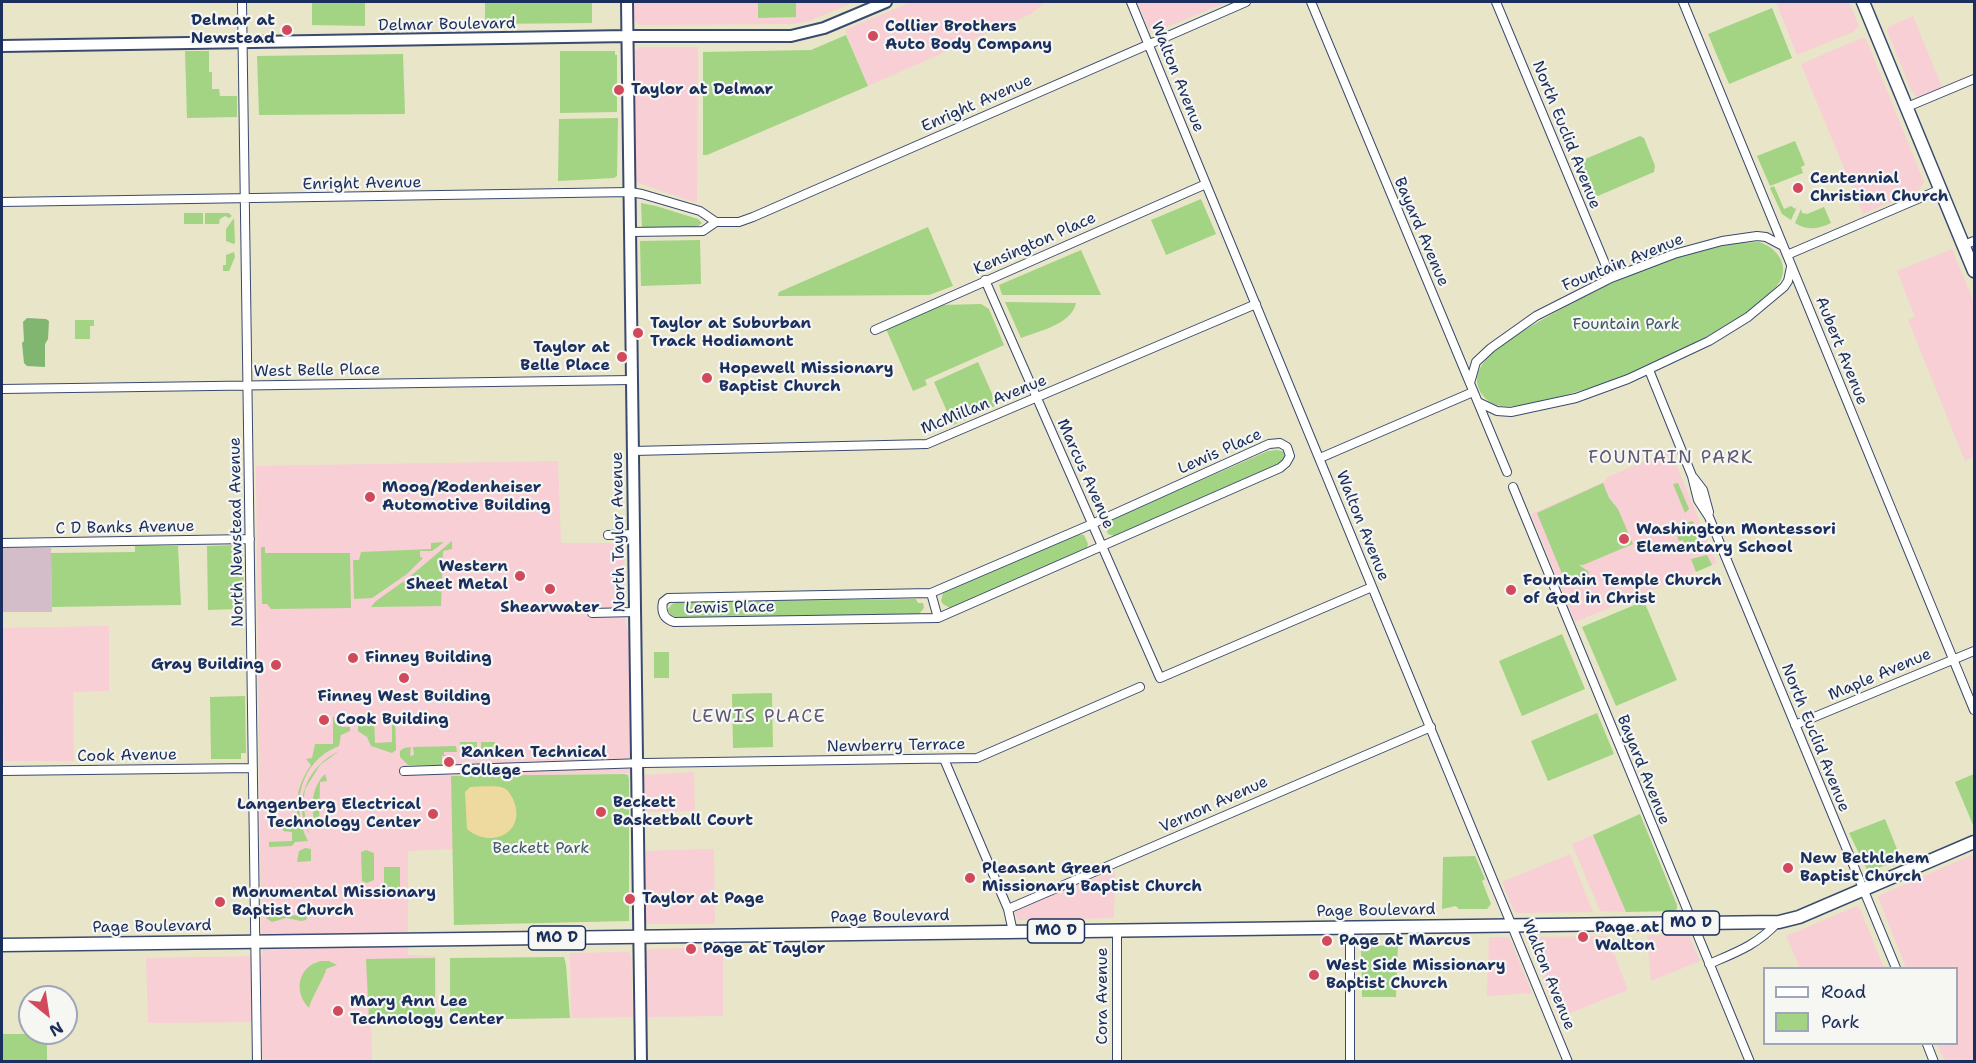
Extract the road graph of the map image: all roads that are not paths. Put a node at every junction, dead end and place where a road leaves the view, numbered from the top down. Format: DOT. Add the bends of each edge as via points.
graph roads {
  1 [pos="242,2"];
  2 [pos="627,2"];
  3 [pos="886,2"];
  4 [pos="1131,2"];
  5 [pos="1246,2"];
  6 [pos="1311,2"];
  7 [pos="1496,2"];
  8 [pos="1683,2"];
  9 [pos="1863,2"];
  10 [pos="628,36"];
  11 [pos="242,43"];
  12 [pos="1149,44"];
  13 [pos="2,46"];
  14 [pos="1974,79"];
  15 [pos="1907,107"];
  16 [pos="1206,184"];
  17 [pos="1941,189"];
  18 [pos="630,192"];
  19 [pos="245,199"];
  20 [pos="2,202"];
  21 [pos="716,222"];
  22 [pos="630,232"];
  23 [pos="1969,243"];
  24 [pos="1783,246"];
  25 [pos="1787,255"];
  26 [pos="1791,266"];
  27 [pos="1974,271"];
  28 [pos="1611,278"];
  29 [pos="985,280"];
  30 [pos="1256,304"];
  31 [pos="875,330"];
  32 [pos="1649,370"];
  33 [pos="632,380"];
  34 [pos="247,386"];
  35 [pos="1471,388"];
  36 [pos="2,389"];
  37 [pos="1037,398"];
  38 [pos="1477,401"];
  39 [pos="633,451"];
  40 [pos="1320,458"];
  41 [pos="1507,472"];
  42 [pos="1513,488"];
  43 [pos="1092,524"];
  44 [pos="634,534"];
  45 [pos="608,535"];
  46 [pos="250,539"];
  47 [pos="2,543"];
  48 [pos="1102,546"];
  49 [pos="1372,587"];
  50 [pos="931,594"];
  51 [pos="635,612"];
  52 [pos="592,613"];
  53 [pos="938,618"];
  54 [pos="1974,651"];
  55 [pos="1953,659"];
  56 [pos="1140,687"];
  57 [pos="1974,711"];
  58 [pos="1795,725"];
  59 [pos="1431,727"];
  60 [pos="944,759"];
  61 [pos="637,763"];
  62 [pos="253,768"];
  63 [pos="2,771"];
  64 [pos="404,771"];
  65 [pos="1974,842"];
  66 [pos="1863,889"];
  67 [pos="1008,909"];
  68 [pos="1779,922"];
  69 [pos="1692,923"];
  70 [pos="1514,925"];
  71 [pos="1350,928"];
  72 [pos="1117,931"];
  73 [pos="1013,932"];
  74 [pos="639,937"];
  75 [pos="256,942"];
  76 [pos="2,945"];
  77 [pos="1709,964"];
  78 [pos="1895,967"];
  79 [pos="1927,1045"];
  80 [pos="257,1062"];
  81 [pos="641,1062"];
  82 [pos="1117,1062"];
  83 [pos="1350,1062"];
  84 [pos="1568,1062"];
  85 [pos="1750,1062"];
  86 [pos="1934,1062"];
  1 -- 11 [label="street, North Newstead Avenue"];
  2 -- 10 [label="street, North Taylor Avenue"];
  3 -- 10 [label="street, Delmar Boulevard" via="824,28 791,36"];
  4 -- 12 [label="street, Walton Avenue"];
  5 -- 12 [label="street, Enright Avenue"];
  6 -- 35 [label="street, Bayard Avenue"];
  7 -- 28 [label="street, North Euclid Avenue"];
  8 -- 24 [label="street, Aubert Avenue"];
  9 -- 15 [label="main road"];
  10 -- 11 [label="street, Delmar Boulevard"];
  10 -- 18 [label="street, North Taylor Avenue"];
  11 -- 13 [label="street, Delmar Boulevard"];
  11 -- 19 [label="street, North Newstead Avenue"];
  12 -- 16 [label="street, Walton Avenue"];
  12 -- 21 [label="street, Enright Avenue" via="753,217 739,222"];
  14 -- 15 [label="street"];
  15 -- 17 [label="main road"];
  16 -- 29 [label="street, Kensington Place"];
  16 -- 30 [label="street, Walton Avenue"];
  17 -- 23 [label="main road"];
  17 -- 25 [label="street"];
  18 -- 19 [label="street, Enright Avenue"];
  18 -- 21 [label="street, Enright Avenue" via="700,211"];
  18 -- 22 [label="street, North Taylor Avenue"];
  19 -- 20 [label="street, Enright Avenue"];
  19 -- 34 [label="street, North Newstead Avenue"];
  21 -- 22 [label="street, Enright Avenue" via="703,231"];
  22 -- 33 [label="street, North Taylor Avenue"];
  23 -- 27 [label="main road"];
  24 -- 25 [label="street, Aubert Avenue"];
  24 -- 28 [label="street, Fountain Avenue" via="1757,236 1722,241"];
  25 -- 26 [label="street, Aubert Avenue"];
  26 -- 32 [label="street" via="1784,287 1756,311 1709,341"];
  26 -- 55 [label="street, Aubert Avenue"];
  28 -- 35 [label="street, Fountain Avenue" via="1536,316 1491,348 1476,362"];
  29 -- 31 [label="street, Kensington Place"];
  29 -- 37 [label="street, Marcus Avenue"];
  30 -- 37 [label="street, McMillan Avenue"];
  30 -- 40 [label="street, Walton Avenue"];
  32 -- 38 [label="street" via="1576,398 1534,408 1500,412"];
  32 -- 58 [label="street, North Euclid Avenue" via="1698,500 1709,517"];
  33 -- 34 [label="street, West Belle Place"];
  33 -- 39 [label="street, North Taylor Avenue"];
  34 -- 36 [label="street, West Belle Place"];
  34 -- 46 [label="street, North Newstead Avenue"];
  35 -- 38 [label="street, Bayard Avenue"];
  35 -- 40 [label="street"];
  37 -- 39 [label="street, McMillan Avenue" via="927,444"];
  37 -- 43 [label="street, Marcus Avenue"];
  38 -- 41 [label="street, Bayard Avenue"];
  39 -- 44 [label="street, North Taylor Avenue"];
  40 -- 49 [label="street, Walton Avenue"];
  42 -- 69 [label="street, Bayard Avenue"];
  43 -- 48 [label="street, Marcus Avenue"];
  43 -- 48 [label="street, Lewis Place" via="1269,444 1284,444 1289,452 1288,460 1280,468"];
  43 -- 50 [label="street, Lewis Place"];
  44 -- 45 [label="street"];
  44 -- 51 [label="street, North Taylor Avenue"];
  46 -- 47 [label="street, C D Banks Avenue"];
  46 -- 62 [label="street, North Newstead Avenue"];
  48 -- 49 [label="street, Marcus Avenue" via="1160,678"];
  48 -- 53 [label="street, Lewis Place"];
  49 -- 59 [label="street, Walton Avenue"];
  50 -- 53 [label="street"];
  50 -- 53 [label="street, Lewis Place" via="668,598 662,610 674,622"];
  51 -- 52 [label="street"];
  51 -- 61 [label="street, North Taylor Avenue"];
  54 -- 55 [label="street, Maple Avenue"];
  55 -- 57 [label="street, Aubert Avenue"];
  55 -- 58 [label="street, Maple Avenue"];
  56 -- 60 [label="street, Newberry Terrace" via="977,758"];
  58 -- 66 [label="street, North Euclid Avenue"];
  59 -- 67 [label="street, Vernon Avenue"];
  59 -- 70 [label="street, Walton Avenue"];
  60 -- 61 [label="street, Newberry Terrace"];
  60 -- 67 [label="street"];
  61 -- 64 [label="street"];
  61 -- 74 [label="street, North Taylor Avenue"];
  62 -- 63 [label="street, Cook Avenue"];
  62 -- 75 [label="street, North Newstead Avenue"];
  65 -- 66 [label="main road, Page Boulevard / MO D"];
  66 -- 68 [label="main road, Page Boulevard / MO D"];
  66 -- 78 [label="street, North Euclid Avenue"];
  67 -- 73 [label="street"];
  68 -- 69 [label="main road, Page Boulevard / MO D"];
  68 -- 77 [label="street, Page Boulevard" via="1754,945"];
  69 -- 70 [label="main road, Page Boulevard / MO D"];
  69 -- 77 [label="street, Bayard Avenue"];
  70 -- 71 [label="main road, Page Boulevard / MO D"];
  70 -- 84 [label="street, Walton Avenue"];
  71 -- 72 [label="main road, Page Boulevard / MO D"];
  71 -- 83 [label="street"];
  72 -- 73 [label="main road, Page Boulevard / MO D"];
  72 -- 82 [label="street, Cora Avenue"];
  73 -- 74 [label="main road, Page Boulevard / MO D"];
  74 -- 75 [label="main road, Page Boulevard / MO D"];
  74 -- 81 [label="street, North Taylor Avenue"];
  75 -- 76 [label="main road, Page Boulevard / MO D"];
  75 -- 80 [label="street, North Newstead Avenue"];
  77 -- 85 [label="street, Bayard Avenue"];
  79 -- 86 [label="street"];
}
